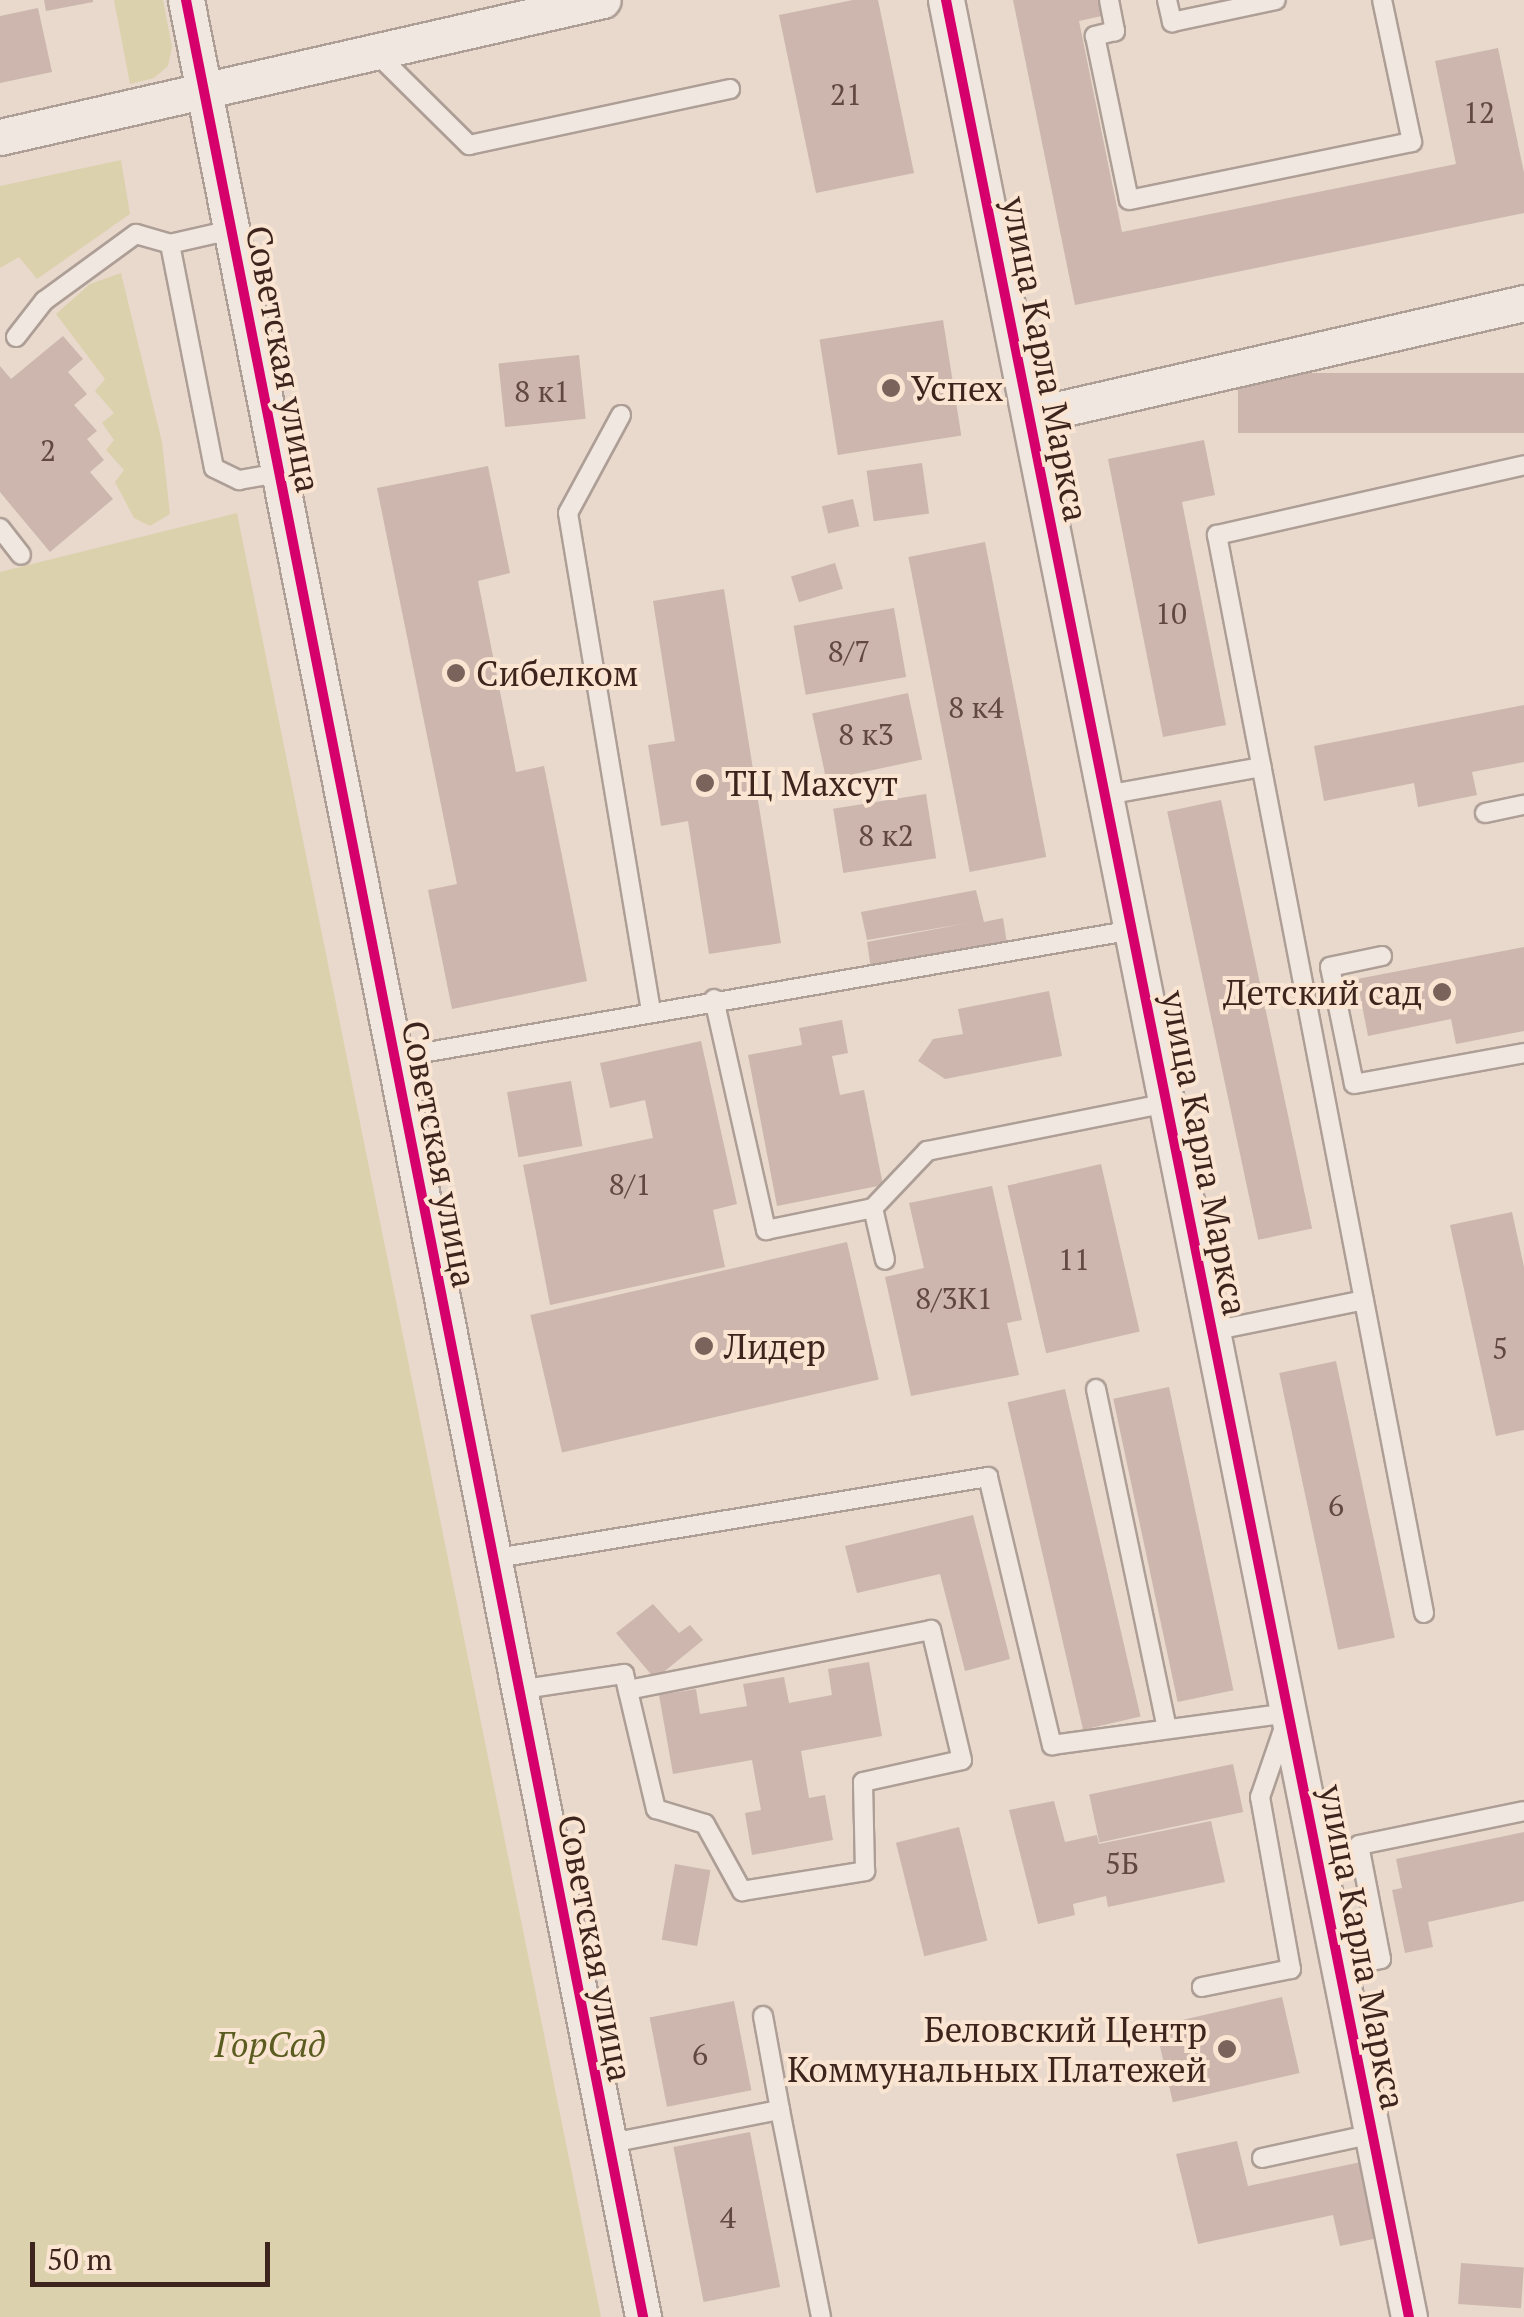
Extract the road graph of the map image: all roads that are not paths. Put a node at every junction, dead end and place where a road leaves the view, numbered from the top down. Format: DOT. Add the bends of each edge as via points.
graph roads {
  1 [pos="186,0"];
  2 [pos="603,0"];
  3 [pos="946,0"];
  4 [pos="1108,0"];
  5 [pos="1167,0"];
  6 [pos="1276,0"];
  7 [pos="1382,0"];
  8 [pos="490,13"];
  9 [pos="376,53"];
  10 [pos="730,89"];
  11 [pos="205,94"];
  12 [pos="0,137"];
  13 [pos="231,230"];
  14 [pos="170,244"];
  15 [pos="1524,304"];
  16 [pos="16,337"];
  17 [pos="621,415"];
  18 [pos="1030,416"];
  19 [pos="1524,465"];
  20 [pos="278,473"];
  21 [pos="0,528"];
  22 [pos="22,555"];
  23 [pos="1261,766"];
  24 [pos="1106,796"];
  25 [pos="1524,805"];
  26 [pos="1485,813"];
  27 [pos="1132,930"];
  28 [pos="1382,956"];
  29 [pos="714,1000"];
  30 [pos="651,1010"];
  31 [pos="1524,1053"];
  32 [pos="393,1058"];
  33 [pos="1167,1103"];
  34 [pos="873,1208"];
  35 [pos="884,1260"];
  36 [pos="1364,1300"];
  37 [pos="1212,1331"];
  38 [pos="1096,1389"];
  39 [pos="491,1559"];
  40 [pos="1424,1613"];
  41 [pos="517,1690"];
  42 [pos="628,1690"];
  43 [pos="1289,1713"];
  44 [pos="1167,1729"];
  45 [pos="1524,1811"];
  46 [pos="1340,1968"];
  47 [pos="1202,1987"];
  48 [pos="763,2016"];
  49 [pos="780,2110"];
  50 [pos="1373,2134"];
  51 [pos="606,2144"];
  52 [pos="1262,2158"];
  53 [pos="643,2317"];
  54 [pos="821,2317"];
  55 [pos="1409,2317"];
  1 -- 11 [label="street, Советская улица"];
  2 -- 8 [label="street"];
  3 -- 18 [label="street, улица Карла Маркса"];
  4 -- 7 [label="lane" via="1115,31 1095,36 1129,200 1412,142"];
  5 -- 6 [label="lane" via="1172,22"];
  8 -- 9 [label="street"];
  9 -- 10 [label="lane" via="468,145"];
  9 -- 11 [label="street"];
  11 -- 12 [label="street"];
  11 -- 13 [label="street, Советская улица"];
  13 -- 14 [label="lane"];
  13 -- 20 [label="street, Советская улица"];
  14 -- 16 [label="lane" via="136,234 44,300"];
  14 -- 20 [label="lane" via="214,468 239,480"];
  15 -- 18 [label="street"];
  17 -- 30 [label="lane" via="568,513"];
  18 -- 24 [label="street, улица Карла Маркса"];
  19 -- 23 [label="lane" via="1217,535"];
  20 -- 32 [label="street, Советская улица"];
  21 -- 22 [label="lane"];
  23 -- 24 [label="lane"];
  23 -- 36 [label="lane"];
  24 -- 27 [label="street, улица Карла Маркса"];
  25 -- 26 [label="lane"];
  27 -- 29 [label="lane" via="868,981 824,979"];
  27 -- 33 [label="street, улица Карла Маркса"];
  28 -- 31 [label="lane" via="1330,968 1354,1084"];
  29 -- 30 [label="lane"];
  29 -- 34 [label="lane" via="766,1230"];
  30 -- 32 [label="lane"];
  32 -- 39 [label="street, Советская улица"];
  33 -- 34 [label="lane" via="927,1151"];
  33 -- 37 [label="street, улица Карла Маркса"];
  34 -- 35 [label="lane"];
  36 -- 37 [label="lane"];
  36 -- 40 [label="lane"];
  37 -- 43 [label="street, улица Карла Маркса"];
  38 -- 44 [label="lane"];
  39 -- 41 [label="street, Советская улица"];
  39 -- 44 [label="lane" via="988,1477 1052,1744"];
  41 -- 42 [label="lane" via="624,1674"];
  41 -- 51 [label="street, Советская улица"];
  42 -- 42 [label="lane" via="656,1809 705,1824 742,1892 864,1871 864,1782 962,1760 932,1630"];
  43 -- 44 [label="lane"];
  43 -- 46 [label="street, улица Карла Маркса"];
  43 -- 47 [label="lane" via="1260,1797 1291,1969"];
  45 -- 46 [label="lane" via="1359,1845 1381,1959"];
  46 -- 50 [label="street, улица Карла Маркса"];
  48 -- 49 [label="lane"];
  49 -- 51 [label="lane"];
  49 -- 54 [label="lane"];
  50 -- 52 [label="lane"];
  50 -- 55 [label="street, улица Карла Маркса"];
  51 -- 53 [label="street, Советская улица"];
}
